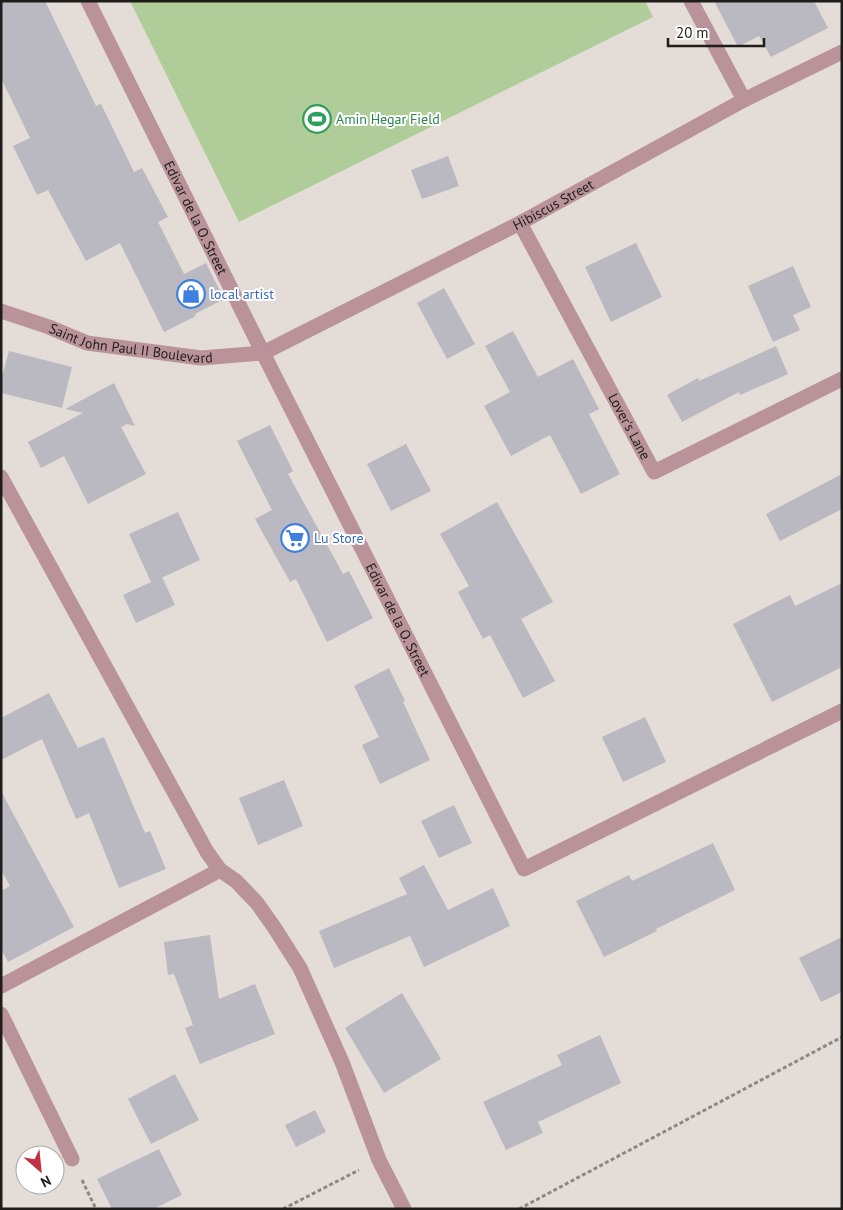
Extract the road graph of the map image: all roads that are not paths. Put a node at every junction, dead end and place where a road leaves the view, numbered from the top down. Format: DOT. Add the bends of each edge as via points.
graph roads {
  1 [pos="88,1"];
  2 [pos="691,1"];
  3 [pos="842,52"];
  4 [pos="744,100"];
  5 [pos="520,223"];
  6 [pos="1,311"];
  7 [pos="263,353"];
  8 [pos="842,378"];
  9 [pos="1,477"];
  10 [pos="842,711"];
  11 [pos="220,870"];
  12 [pos="1,986"];
  13 [pos="1,1014"];
  14 [pos="72,1159"];
  15 [pos="404,1209"];
  1 -- 7 [label="street, Edivar de la O. Street"];
  2 -- 4 [label="street"];
  3 -- 4 [label="street, Hibiscus Street"];
  4 -- 5 [label="street, Hibiscus Street"];
  5 -- 7 [label="street, Hibiscus Street"];
  5 -- 8 [label="street, Lover's Lane" via="654,472"];
  6 -- 7 [label="street, Saint John Paul II Boulevard" via="87,343 201,358"];
  7 -- 10 [label="street, Edivar de la O. Street" via="524,869"];
  9 -- 11 [label="street" via="207,852"];
  11 -- 12 [label="street"];
  11 -- 15 [label="street" via="236,880 257,903 300,968 342,1062 379,1160"];
  13 -- 14 [label="street"];
}
